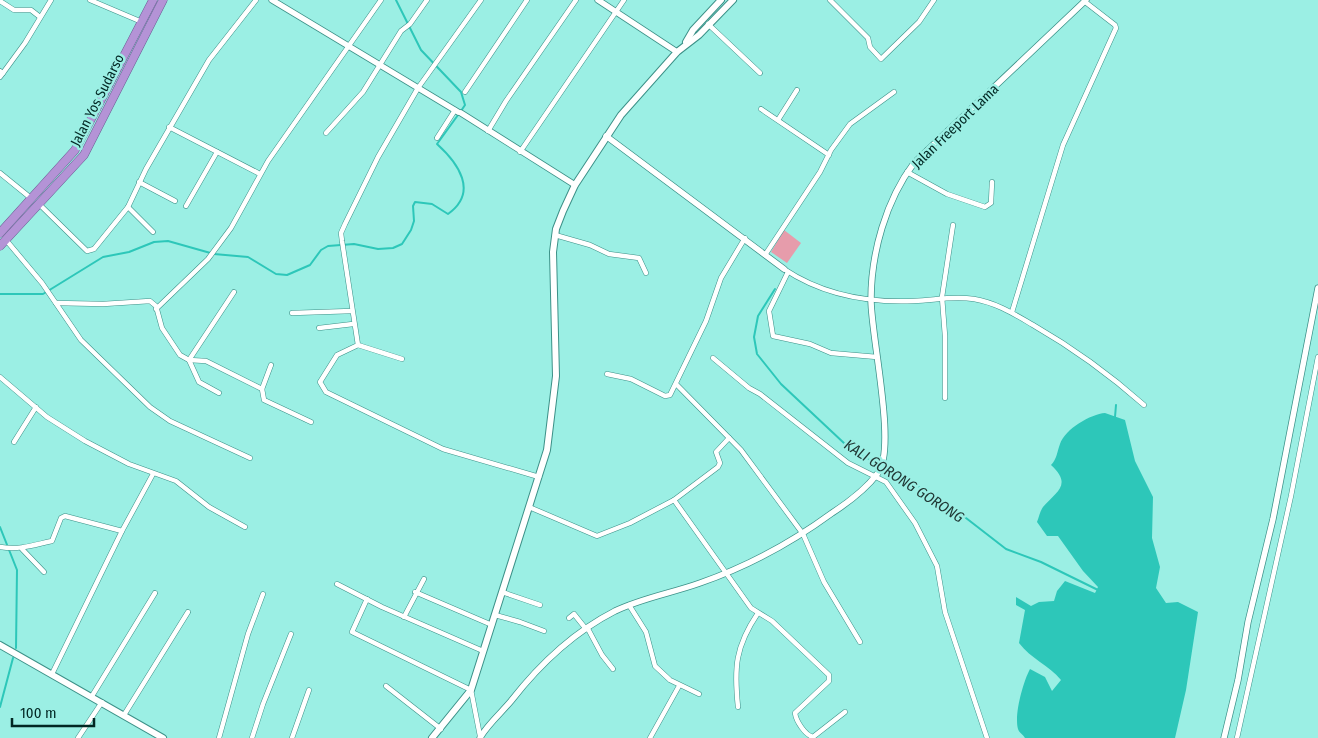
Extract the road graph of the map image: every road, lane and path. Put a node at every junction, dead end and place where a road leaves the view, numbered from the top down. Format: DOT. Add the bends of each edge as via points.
graph roads {
  1 [pos="51,0"];
  2 [pos="90,0"];
  3 [pos="153,0"];
  4 [pos="163,0"];
  5 [pos="256,0"];
  6 [pos="272,0"];
  7 [pos="382,0"];
  8 [pos="427,0"];
  9 [pos="481,0"];
  10 [pos="527,0"];
  11 [pos="576,0"];
  12 [pos="598,0"];
  13 [pos="624,0"];
  14 [pos="721,0"];
  15 [pos="733,0"];
  16 [pos="830,0"];
  17 [pos="934,0"];
  18 [pos="0,1"];
  19 [pos="1085,1"];
  20 [pos="616,12"];
  21 [pos="40,17"];
  22 [pos="142,22"];
  23 [pos="708,24"];
  24 [pos="684,46"];
  25 [pos="348,47"];
  26 [pos="677,52"];
  27 [pos="379,65"];
  28 [pos="760,73"];
  29 [pos="1,74"];
  30 [pos="418,88"];
  31 [pos="797,90"];
  32 [pos="465,92"];
  33 [pos="894,92"];
  34 [pos="761,109"];
  35 [pos="458,112"];
  36 [pos="778,120"];
  37 [pos="96,122"];
  38 [pos="169,127"];
  39 [pos="488,131"];
  40 [pos="326,133"];
  41 [pos="606,136"];
  42 [pos="438,138"];
  43 [pos="217,152"];
  44 [pos="520,152"];
  45 [pos="829,154"];
  46 [pos="907,172"];
  47 [pos="0,173"];
  48 [pos="260,174"];
  49 [pos="140,182"];
  50 [pos="992,182"];
  51 [pos="575,186"];
  52 [pos="32,199"];
  53 [pos="175,201"];
  54 [pos="39,204"];
  55 [pos="186,206"];
  56 [pos="128,207"];
  57 [pos="953,225"];
  58 [pos="153,232"];
  59 [pos="0,233"];
  60 [pos="555,235"];
  61 [pos="744,238"];
  62 [pos="3,243"];
  63 [pos="765,255"];
  64 [pos="786,271"];
  65 [pos="646,274"];
  66 [pos="1318,288"];
  67 [pos="234,292"];
  68 [pos="942,297"];
  69 [pos="871,301"];
  70 [pos="56,303"];
  71 [pos="156,309"];
  72 [pos="352,311"];
  73 [pos="1012,312"];
  74 [pos="292,313"];
  75 [pos="354,324"];
  76 [pos="319,328"];
  77 [pos="358,345"];
  78 [pos="877,357"];
  79 [pos="714,358"];
  80 [pos="1318,358"];
  81 [pos="402,359"];
  82 [pos="189,360"];
  83 [pos="271,365"];
  84 [pos="608,374"];
  85 [pos="0,377"];
  86 [pos="677,385"];
  87 [pos="262,388"];
  88 [pos="219,393"];
  89 [pos="945,398"];
  90 [pos="1144,404"];
  91 [pos="36,407"];
  92 [pos="311,422"];
  93 [pos="729,438"];
  94 [pos="14,442"];
  95 [pos="250,458"];
  96 [pos="153,474"];
  97 [pos="877,475"];
  98 [pos="539,477"];
  99 [pos="674,500"];
  100 [pos="529,507"];
  101 [pos="245,527"];
  102 [pos="122,532"];
  103 [pos="803,534"];
  104 [pos="0,547"];
  105 [pos="22,549"];
  106 [pos="44,572"];
  107 [pos="727,573"];
  108 [pos="424,579"];
  109 [pos="337,584"];
  110 [pos="416,592"];
  111 [pos="502,592"];
  112 [pos="154,593"];
  113 [pos="263,594"];
  114 [pos="367,599"];
  115 [pos="540,605"];
  116 [pos="629,605"];
  117 [pos="188,612"];
  118 [pos="758,613"];
  119 [pos="495,615"];
  120 [pos="404,617"];
  121 [pos="570,618"];
  122 [pos="492,625"];
  123 [pos="587,628"];
  124 [pos="544,631"];
  125 [pos="291,634"];
  126 [pos="860,642"];
  127 [pos="0,645"];
  128 [pos="483,651"];
  129 [pos="613,669"];
  130 [pos="52,674"];
  131 [pos="386,686"];
  132 [pos="679,686"];
  133 [pos="309,690"];
  134 [pos="471,690"];
  135 [pos="699,694"];
  136 [pos="92,696"];
  137 [pos="102,702"];
  138 [pos="738,707"];
  139 [pos="845,712"];
  140 [pos="124,715"];
  141 [pos="441,729"];
  142 [pos="480,737"];
  143 [pos="78,738"];
  144 [pos="163,738"];
  145 [pos="219,738"];
  146 [pos="252,738"];
  147 [pos="292,738"];
  148 [pos="432,738"];
  149 [pos="650,738"];
  150 [pos="987,738"];
  151 [pos="1224,738"];
  152 [pos="1237,738"];
  1 -- 21 [label="street"];
  2 -- 22 [label="street"];
  3 -- 22 [label="highway, Jalan Yos Sudarso"];
  4 -- 37 [label="highway, Jalan Yos Sudarso"];
  5 -- 38 [label="street" via="214,52"];
  6 -- 25 [label="street"];
  7 -- 25 [label="street"];
  8 -- 27 [label="street"];
  9 -- 30 [label="street"];
  10 -- 32 [label="street"];
  11 -- 39 [label="street"];
  12 -- 20 [label="street"];
  13 -- 20 [label="street"];
  14 -- 24 [label="main road" via="693,30"];
  15 -- 23 [label="main road"];
  16 -- 17 [label="street" via="868,38 870,47 880,59 919,22"];
  18 -- 21 [label="street" via="14,10 31,10"];
  19 -- 46 [label="street, Jalan Freeport Lama"];
  19 -- 73 [label="street" via="1113,22 1116,28 1059,157"];
  20 -- 26 [label="street"];
  20 -- 44 [label="street"];
  21 -- 29 [label="street"];
  22 -- 37 [label="highway, Jalan Yos Sudarso" via="115,71"];
  23 -- 24 [label="main road"];
  23 -- 28 [label="street"];
  24 -- 26 [label="main road"];
  25 -- 27 [label="street"];
  25 -- 48 [label="street"];
  26 -- 41 [label="main road" via="620,115"];
  27 -- 30 [label="street"];
  27 -- 40 [label="street" via="363,92"];
  30 -- 35 [label="street"];
  30 -- 72 [label="street" via="341,233"];
  31 -- 36 [label="street"];
  33 -- 45 [label="street" via="857,118"];
  34 -- 36 [label="street"];
  35 -- 39 [label="street"];
  35 -- 42 [label="street"];
  36 -- 45 [label="street"];
  37 -- 52 [label="highway, Jalan Yos Sudarso"];
  37 -- 54 [label="highway, Jalan Yos Sudarso" via="80,159"];
  38 -- 43 [label="street"];
  38 -- 49 [label="street"];
  39 -- 44 [label="street"];
  41 -- 51 [label="main road"];
  41 -- 61 [label="street"];
  43 -- 48 [label="street"];
  43 -- 55 [label="street"];
  44 -- 51 [label="street"];
  45 -- 63 [label="street"];
  46 -- 50 [label="street" via="947,194 985,207 991,203"];
  46 -- 69 [label="street, Jalan Freeport Lama" via="894,194 885,220 872,274"];
  47 -- 52 [label="street"];
  48 -- 71 [label="street" via="241,211 208,259"];
  49 -- 53 [label="street"];
  49 -- 56 [label="street"];
  51 -- 60 [label="main road"];
  52 -- 59 [label="highway, Jalan Yos Sudarso"];
  54 -- 56 [label="street" via="90,252"];
  54 -- 62 [label="highway, Jalan Yos Sudarso"];
  56 -- 58 [label="street"];
  57 -- 68 [label="street"];
  60 -- 65 [label="street" via="590,244 609,254 639,258"];
  60 -- 98 [label="main road" via="556,376 549,440"];
  61 -- 63 [label="street"];
  61 -- 86 [label="street" via="721,278"];
  62 -- 70 [label="street" via="42,283"];
  63 -- 64 [label="street"];
  64 -- 69 [label="street" via="814,286"];
  64 -- 78 [label="street" via="768,314 773,336 810,344 831,353"];
  66 -- 151 [label="street" via="1273,519"];
  67 -- 82 [label="street"];
  68 -- 69 [label="street" via="919,301"];
  68 -- 73 [label="street" via="974,299"];
  68 -- 89 [label="street"];
  69 -- 78 [label="street, Jalan Freeport Lama"];
  70 -- 71 [label="street" via="103,304 146,300 154,303"];
  70 -- 95 [label="street" via="81,340 161,416"];
  71 -- 82 [label="street" via="168,338 180,355"];
  72 -- 74 [label="street"];
  72 -- 75 [label="street"];
  73 -- 90 [label="street" via="1086,357"];
  75 -- 76 [label="street"];
  75 -- 77 [label="street"];
  77 -- 81 [label="street"];
  77 -- 98 [label="street" via="337,355 325,372 320,382 326,392 443,449"];
  78 -- 97 [label="street, Jalan Freeport Lama" via="884,460"];
  79 -- 97 [label="street" via="748,388 848,463"];
  80 -- 152 [label="street"];
  82 -- 87 [label="street" via="206,361"];
  82 -- 88 [label="street" via="199,382"];
  83 -- 87 [label="street"];
  84 -- 86 [label="street" via="631,379 668,397"];
  85 -- 91 [label="street"];
  86 -- 93 [label="street"];
  87 -- 92 [label="street" via="264,400"];
  91 -- 94 [label="street"];
  91 -- 96 [label="street" via="58,425 102,451"];
  93 -- 99 [label="street" via="716,452 720,463 718,467"];
  93 -- 103 [label="street"];
  96 -- 101 [label="street" via="176,481 209,508"];
  96 -- 102 [label="street"];
  97 -- 103 [label="street" via="848,502"];
  97 -- 150 [label="street" via="889,485 931,553 940,577 945,612"];
  98 -- 100 [label="main road"];
  99 -- 100 [label="street" via="598,536"];
  99 -- 107 [label="street"];
  100 -- 111 [label="main road"];
  102 -- 105 [label="street" via="65,516 61,518 54,541"];
  102 -- 130 [label="street"];
  103 -- 107 [label="street" via="775,552"];
  103 -- 126 [label="street" via="824,582"];
  104 -- 105 [label="street"];
  105 -- 106 [label="street"];
  107 -- 116 [label="street"];
  107 -- 118 [label="street"];
  108 -- 110 [label="street"];
  109 -- 114 [label="street"];
  110 -- 120 [label="street"];
  110 -- 122 [label="street"];
  111 -- 115 [label="street"];
  111 -- 119 [label="main road"];
  112 -- 136 [label="street"];
  113 -- 145 [label="street" via="248,634"];
  114 -- 120 [label="street"];
  114 -- 134 [label="street" via="351,630 353,633"];
  116 -- 123 [label="street"];
  116 -- 132 [label="street" via="646,632 655,666"];
  117 -- 140 [label="street"];
  118 -- 138 [label="street" via="737,662"];
  118 -- 139 [label="street" via="772,621 830,676 829,681 795,713 808,735 813,737"];
  119 -- 122 [label="main road"];
  119 -- 124 [label="street"];
  120 -- 128 [label="street"];
  121 -- 123 [label="street" via="574,614"];
  122 -- 128 [label="main road"];
  123 -- 129 [label="street"];
  123 -- 142 [label="street" via="529,678"];
  125 -- 146 [label="street"];
  127 -- 130 [label="main road"];
  128 -- 134 [label="main road"];
  130 -- 136 [label="main road"];
  131 -- 141 [label="street"];
  132 -- 135 [label="street"];
  132 -- 149 [label="street"];
  133 -- 147 [label="street"];
  134 -- 141 [label="main road"];
  134 -- 142 [label="street"];
  136 -- 137 [label="main road"];
  137 -- 140 [label="main road"];
  137 -- 143 [label="street"];
  140 -- 144 [label="main road"];
  141 -- 148 [label="main road"];
}
